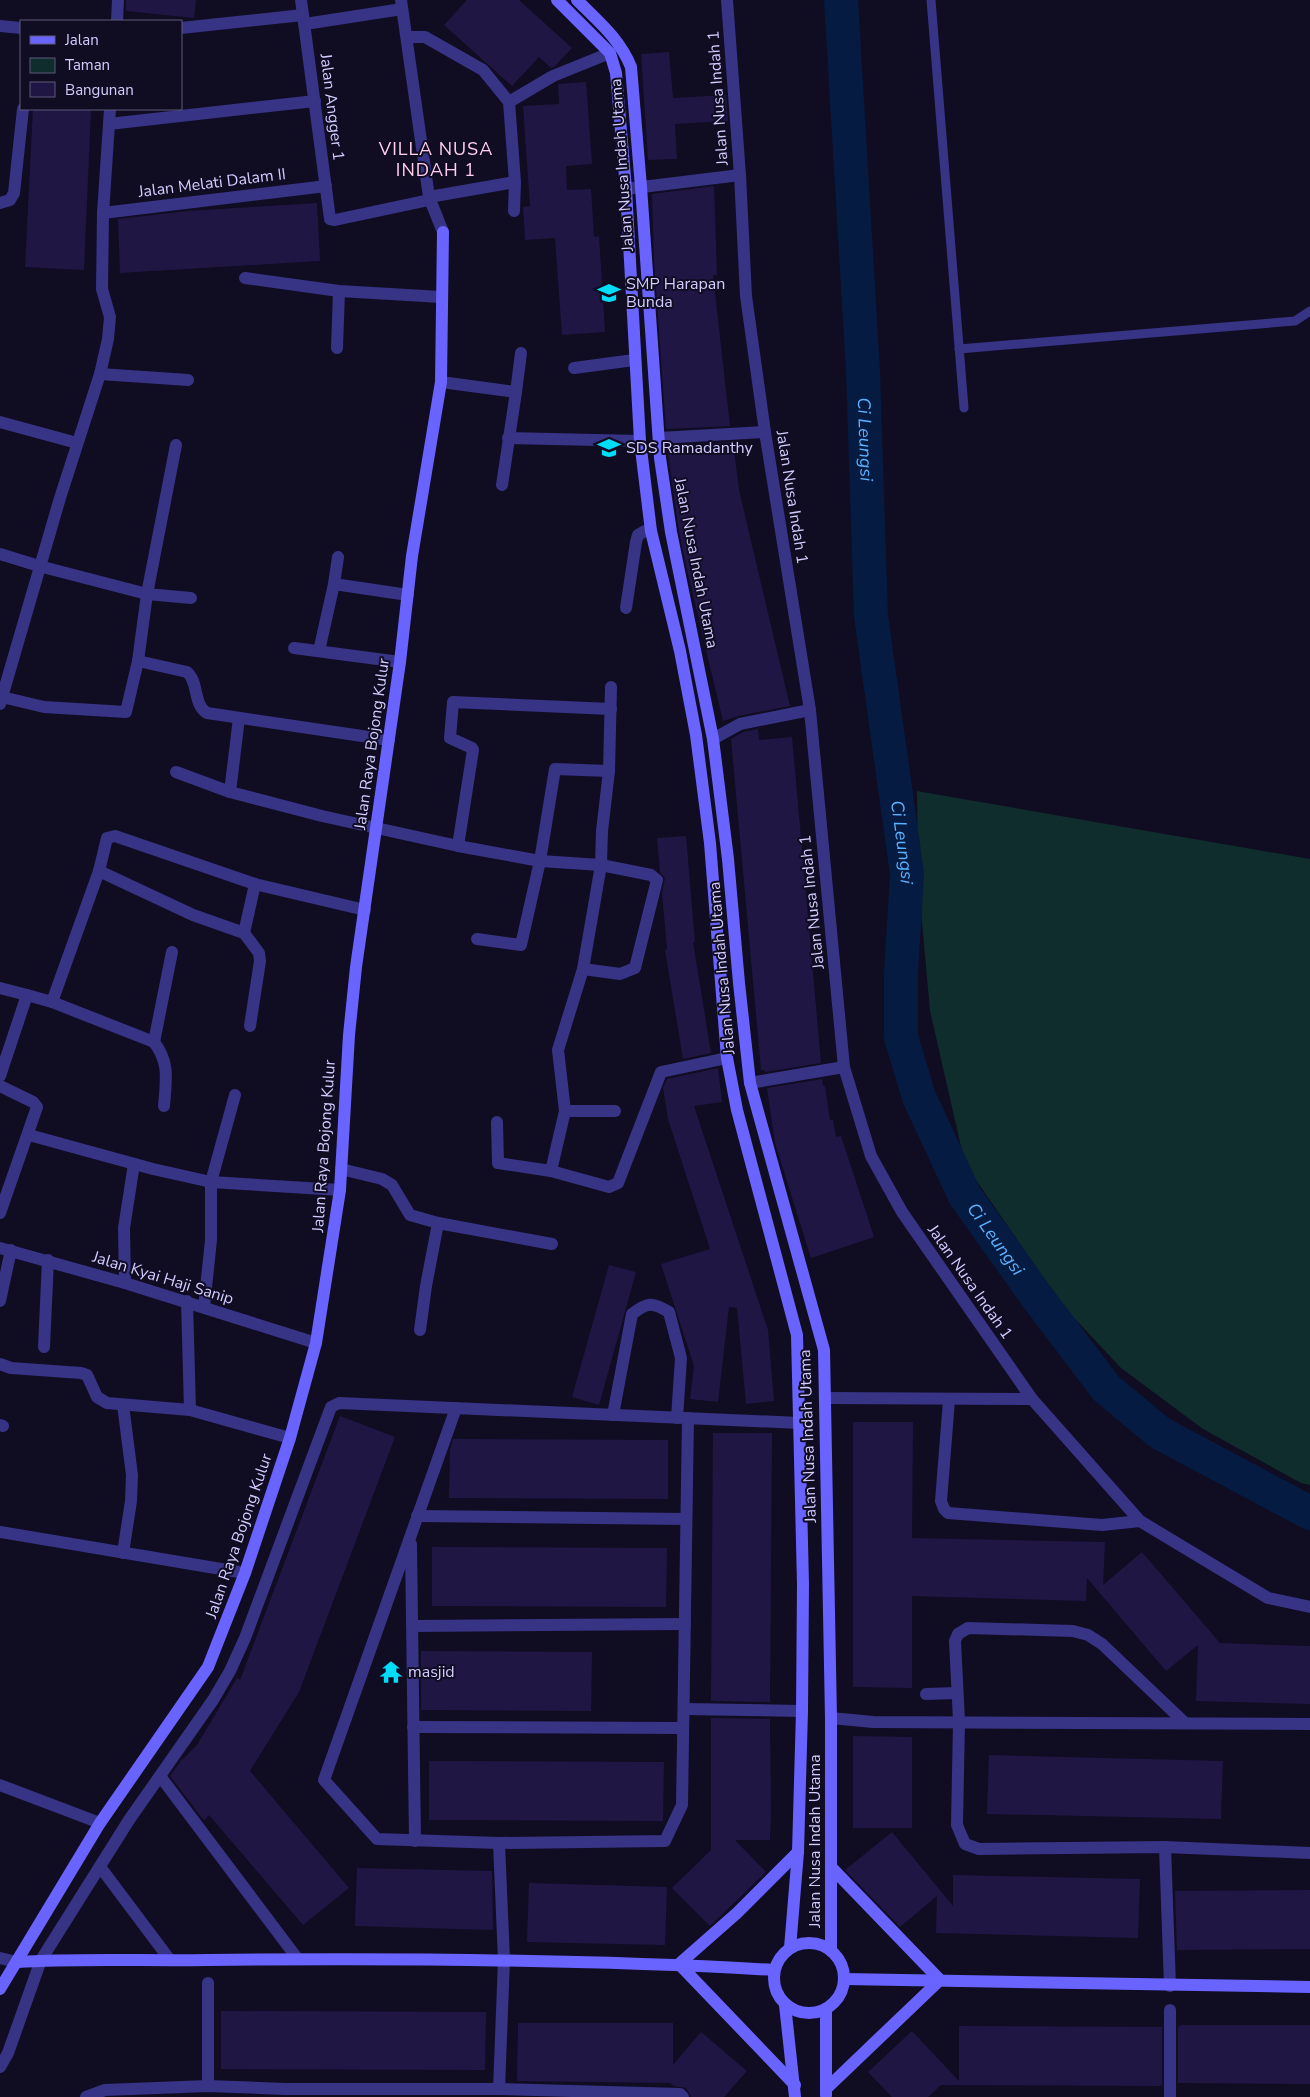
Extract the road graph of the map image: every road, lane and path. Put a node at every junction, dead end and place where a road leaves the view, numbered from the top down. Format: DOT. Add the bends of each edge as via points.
graph roads {
  1 [pos="118,0"];
  2 [pos="302,0"];
  3 [pos="557,0"];
  4 [pos="577,0"];
  5 [pos="727,0"];
  6 [pos="930,0"];
  7 [pos="401,4"];
  8 [pos="117,20"];
  9 [pos="304,20"];
  10 [pos="0,26"];
  11 [pos="20,28"];
  12 [pos="182,28"];
  13 [pos="407,37"];
  14 [pos="610,52"];
  15 [pos="315,101"];
  16 [pos="509,102"];
  17 [pos="23,110"];
  18 [pos="110,110"];
  19 [pos="109,124"];
  20 [pos="740,175"];
  21 [pos="516,182"];
  22 [pos="326,186"];
  23 [pos="642,187"];
  24 [pos="626,189"];
  25 [pos="429,199"];
  26 [pos="0,203"];
  27 [pos="514,211"];
  28 [pos="103,213"];
  29 [pos="245,278"];
  30 [pos="340,291"];
  31 [pos="441,297"];
  32 [pos="1310,311"];
  33 [pos="337,348"];
  34 [pos="959,349"];
  35 [pos="521,353"];
  36 [pos="634,360"];
  37 [pos="574,368"];
  38 [pos="100,374"];
  39 [pos="188,380"];
  40 [pos="441,382"];
  41 [pos="516,392"];
  42 [pos="964,408"];
  43 [pos="0,422"];
  44 [pos="765,432"];
  45 [pos="508,438"];
  46 [pos="659,438"];
  47 [pos="640,441"];
  48 [pos="77,443"];
  49 [pos="176,445"];
  50 [pos="502,485"];
  51 [pos="651,531"];
  52 [pos="0,554"];
  53 [pos="338,558"];
  54 [pos="39,566"];
  55 [pos="334,584"];
  56 [pos="147,594"];
  57 [pos="408,595"];
  58 [pos="192,598"];
  59 [pos="626,608"];
  60 [pos="294,648"];
  61 [pos="319,651"];
  62 [pos="138,661"];
  63 [pos="400,662"];
  64 [pos="611,687"];
  65 [pos="1,700"];
  66 [pos="611,710"];
  67 [pos="810,710"];
  68 [pos="239,718"];
  69 [pos="713,739"];
  70 [pos="389,740"];
  71 [pos="609,771"];
  72 [pos="176,772"];
  73 [pos="230,792"];
  74 [pos="377,827"];
  75 [pos="458,846"];
  76 [pos="540,860"];
  77 [pos="601,865"];
  78 [pos="99,871"];
  79 [pos="255,884"];
  80 [pos="365,910"];
  81 [pos="244,933"];
  82 [pos="477,939"];
  83 [pos="172,952"];
  84 [pos="583,969"];
  85 [pos="739,983"];
  86 [pos="722,984"];
  87 [pos="0,988"];
  88 [pos="27,995"];
  89 [pos="52,1002"];
  90 [pos="250,1026"];
  91 [pos="154,1042"];
  92 [pos="727,1058"];
  93 [pos="844,1067"];
  94 [pos="0,1076"];
  95 [pos="750,1083"];
  96 [pos="0,1086"];
  97 [pos="235,1095"];
  98 [pos="164,1106"];
  99 [pos="615,1111"];
  100 [pos="565,1112"];
  101 [pos="496,1122"];
  102 [pos="28,1135"];
  103 [pos="134,1164"];
  104 [pos="341,1169"];
  105 [pos="550,1171"];
  106 [pos="211,1182"];
  107 [pos="340,1190"];
  108 [pos="0,1213"];
  109 [pos="438,1222"];
  110 [pos="552,1244"];
  111 [pos="5,1249"];
  112 [pos="48,1260"];
  113 [pos="125,1283"];
  114 [pos="0,1301"];
  115 [pos="187,1301"];
  116 [pos="204,1307"];
  117 [pos="420,1330"];
  118 [pos="316,1342"];
  119 [pos="44,1347"];
  120 [pos="0,1364"];
  121 [pos="826,1398"];
  122 [pos="1032,1399"];
  123 [pos="949,1400"];
  124 [pos="123,1405"];
  125 [pos="456,1408"];
  126 [pos="190,1410"];
  127 [pos="613,1415"];
  128 [pos="682,1418"];
  129 [pos="800,1423"];
  130 [pos="290,1438"];
  131 [pos="417,1516"];
  132 [pos="686,1519"];
  133 [pos="1140,1521"];
  134 [pos="0,1532"];
  135 [pos="411,1534"];
  136 [pos="122,1553"];
  137 [pos="245,1573"];
  138 [pos="1310,1607"];
  139 [pos="685,1624"];
  140 [pos="412,1626"];
  141 [pos="957,1693"];
  142 [pos="926,1694"];
  143 [pos="684,1709"];
  144 [pos="802,1711"];
  145 [pos="831,1718"];
  146 [pos="959,1721"];
  147 [pos="1184,1722"];
  148 [pos="1310,1724"];
  149 [pos="413,1727"];
  150 [pos="683,1728"];
  151 [pos="160,1776"];
  152 [pos="0,1785"];
  153 [pos="100,1823"];
  154 [pos="415,1841"];
  155 [pos="499,1843"];
  156 [pos="1165,1847"];
  157 [pos="798,1852"];
  158 [pos="1310,1853"];
  159 [pos="831,1867"];
  160 [pos="100,1868"];
  161 [pos="790,1948"];
  162 [pos="831,1950"];
  163 [pos="0,1958"];
  164 [pos="297,1958"];
  165 [pos="41,1960"];
  166 [pos="170,1960"];
  167 [pos="504,1960"];
  168 [pos="17,1962"];
  169 [pos="679,1964"];
  170 [pos="774,1970"];
  171 [pos="844,1979"];
  172 [pos="940,1980"];
  173 [pos="208,1983"];
  174 [pos="1170,1986"];
  175 [pos="1310,1987"];
  176 [pos="0,1989"];
  177 [pos="785,2005"];
  178 [pos="826,2010"];
  179 [pos="1170,2010"];
  180 [pos="0,2067"];
  181 [pos="208,2086"];
  182 [pos="499,2089"];
  183 [pos="795,2091"];
  184 [pos="285,2093"];
  185 [pos="826,2093"];
  186 [pos="589,2095"];
  187 [pos="86,2097"];
  188 [pos="683,2097"];
  189 [pos="1170,2097"];
  1 -- 8 [label="street"];
  2 -- 9 [label="street, Jalan Angger 1"];
  3 -- 14 [label="street"];
  4 -- 23 [label="street, Jalan Nusa Indah Utama" via="625,51 631,67"];
  5 -- 20 [label="street, Jalan Nusa Indah 1"];
  6 -- 34 [label="lane"];
  7 -- 9 [label="street"];
  7 -- 13 [label="street"];
  9 -- 12 [label="street"];
  9 -- 15 [label="street, Jalan Angger 1"];
  10 -- 11 [label="street"];
  13 -- 16 [label="street" via="426,37 483,70"];
  13 -- 25 [label="street"];
  14 -- 16 [label="street" via="553,76"];
  14 -- 24 [label="street, Jalan Nusa Indah Utama" via="616,73"];
  15 -- 19 [label="street"];
  15 -- 22 [label="street, Jalan Angger 1"];
  16 -- 21 [label="street"];
  17 -- 26 [label="street" via="14,193 10,200"];
  18 -- 19 [label="street"];
  19 -- 28 [label="street"];
  20 -- 23 [label="street"];
  20 -- 44 [label="street, Jalan Nusa Indah 1" via="746,296"];
  21 -- 25 [label="street"];
  21 -- 27 [label="street"];
  22 -- 25 [label="street, Jalan Angger 1" via="330,219 334,220"];
  22 -- 28 [label="street, Jalan Melati Dalam II"];
  23 -- 24 [label="street"];
  23 -- 46 [label="street, Jalan Nusa Indah Utama"];
  24 -- 36 [label="street, Jalan Nusa Indah Utama"];
  25 -- 31 [label="street, Jalan Raya Bojong Kulur" via="442,232"];
  28 -- 38 [label="street" via="102,289 110,317"];
  29 -- 30 [label="street"];
  30 -- 31 [label="street"];
  30 -- 33 [label="street"];
  31 -- 40 [label="street, Jalan Raya Bojong Kulur"];
  32 -- 34 [label="lane" via="1295,321"];
  34 -- 42 [label="lane"];
  35 -- 41 [label="street"];
  36 -- 37 [label="street"];
  36 -- 47 [label="street, Jalan Nusa Indah Utama"];
  38 -- 39 [label="street"];
  38 -- 48 [label="street"];
  40 -- 41 [label="street"];
  40 -- 57 [label="street, Jalan Raya Bojong Kulur"];
  41 -- 45 [label="street"];
  43 -- 48 [label="street"];
  44 -- 46 [label="street"];
  44 -- 67 [label="street, Jalan Nusa Indah 1"];
  45 -- 47 [label="street"];
  45 -- 50 [label="street"];
  46 -- 69 [label="street, Jalan Nusa Indah Utama" via="671,532"];
  47 -- 51 [label="street, Jalan Nusa Indah Utama"];
  48 -- 54 [label="street"];
  49 -- 56 [label="street"];
  51 -- 59 [label="street" via="638,536 636,542"];
  51 -- 86 [label="street, Jalan Nusa Indah Utama" via="696,735 710,844"];
  52 -- 54 [label="street"];
  53 -- 55 [label="street"];
  54 -- 56 [label="street"];
  54 -- 65 [label="street"];
  55 -- 57 [label="street"];
  55 -- 61 [label="street"];
  56 -- 58 [label="street"];
  56 -- 62 [label="street"];
  57 -- 63 [label="street, Jalan Raya Bojong Kulur"];
  60 -- 61 [label="street"];
  61 -- 63 [label="street"];
  62 -- 65 [label="street" via="126,712 44,707"];
  62 -- 68 [label="street" via="187,672 192,676 202,710"];
  63 -- 70 [label="street, Jalan Raya Bojong Kulur"];
  64 -- 66 [label="street"];
  66 -- 71 [label="street"];
  66 -- 75 [label="street" via="453,702 450,738 473,750"];
  67 -- 69 [label="street" via="740,724"];
  67 -- 93 [label="street, Jalan Nusa Indah 1"];
  68 -- 70 [label="street"];
  68 -- 73 [label="street"];
  69 -- 85 [label="street, Jalan Nusa Indah Utama"];
  70 -- 74 [label="street, Jalan Raya Bojong Kulur"];
  71 -- 76 [label="street" via="555,769"];
  71 -- 77 [label="street"];
  72 -- 73 [label="street"];
  73 -- 74 [label="street"];
  74 -- 75 [label="street"];
  74 -- 80 [label="street, Jalan Raya Bojong Kulur"];
  75 -- 76 [label="street"];
  76 -- 77 [label="street"];
  76 -- 82 [label="street" via="521,945"];
  77 -- 84 [label="street"];
  77 -- 84 [label="street" via="651,875 657,880 635,968 620,974"];
  78 -- 79 [label="street" via="107,838 115,836"];
  78 -- 81 [label="street" via="193,916"];
  78 -- 89 [label="street"];
  79 -- 80 [label="street"];
  79 -- 81 [label="street"];
  80 -- 104 [label="street, Jalan Raya Bojong Kulur" via="349,1035"];
  81 -- 90 [label="street" via="259,953 260,961"];
  83 -- 91 [label="street"];
  84 -- 100 [label="street" via="558,1050"];
  85 -- 86 [label="street"];
  85 -- 95 [label="street, Jalan Nusa Indah Utama"];
  86 -- 92 [label="street, Jalan Nusa Indah Utama"];
  87 -- 88 [label="street"];
  88 -- 89 [label="street"];
  88 -- 94 [label="street"];
  89 -- 91 [label="street"];
  91 -- 98 [label="street" via="165,1063"];
  92 -- 105 [label="street" via="661,1072 618,1183 609,1186"];
  92 -- 129 [label="street, Jalan Nusa Indah Utama" via="737,1110 797,1335"];
  93 -- 95 [label="street"];
  93 -- 122 [label="street, Jalan Nusa Indah 1" via="871,1156 902,1212"];
  95 -- 121 [label="street, Jalan Nusa Indah Utama" via="822,1340"];
  96 -- 102 [label="street" via="36,1103 37,1110"];
  97 -- 106 [label="street"];
  99 -- 100 [label="street"];
  100 -- 105 [label="street"];
  101 -- 105 [label="street" via="498,1163"];
  102 -- 103 [label="street"];
  102 -- 108 [label="street"];
  103 -- 106 [label="street"];
  103 -- 113 [label="street" via="124,1228"];
  104 -- 107 [label="street, Jalan Raya Bojong Kulur"];
  104 -- 109 [label="street" via="382,1179 392,1185 410,1215"];
  106 -- 107 [label="street"];
  106 -- 116 [label="street" via="211,1240"];
  107 -- 118 [label="street, Jalan Raya Bojong Kulur"];
  109 -- 110 [label="street"];
  109 -- 117 [label="street"];
  111 -- 112 [label="street, Jalan Kyai Haji Sanip"];
  111 -- 114 [label="street"];
  112 -- 113 [label="street, Jalan Kyai Haji Sanip"];
  112 -- 119 [label="street"];
  113 -- 115 [label="street, Jalan Kyai Haji Sanip"];
  115 -- 116 [label="street, Jalan Kyai Haji Sanip"];
  115 -- 126 [label="street"];
  116 -- 118 [label="street, Jalan Kyai Haji Sanip"];
  118 -- 130 [label="street, Jalan Raya Bojong Kulur"];
  120 -- 124 [label="street" via="11,1368 81,1373 87,1375 100,1401"];
  121 -- 123 [label="street"];
  121 -- 145 [label="street, Jalan Nusa Indah Utama"];
  122 -- 123 [label="street"];
  122 -- 133 [label="street, Jalan Nusa Indah 1"];
  123 -- 133 [label="street" via="941,1501 948,1513 1102,1525"];
  124 -- 126 [label="street"];
  124 -- 136 [label="street" via="132,1475"];
  125 -- 127 [label="street"];
  125 -- 131 [label="street"];
  125 -- 151 [label="street" via="338,1403 331,1407 246,1638 212,1700"];
  126 -- 130 [label="street"];
  127 -- 128 [label="street"];
  127 -- 128 [label="street" via="632,1314 644,1305 657,1304 669,1312 681,1358"];
  128 -- 129 [label="street"];
  128 -- 132 [label="street"];
  129 -- 144 [label="street, Jalan Nusa Indah Utama"];
  130 -- 137 [label="street, Jalan Raya Bojong Kulur"];
  131 -- 132 [label="street"];
  131 -- 135 [label="street"];
  132 -- 139 [label="street"];
  133 -- 138 [label="street, Jalan Nusa Indah 1" via="1268,1598"];
  134 -- 136 [label="street"];
  135 -- 140 [label="street"];
  135 -- 154 [label="street" via="324,1780 377,1838"];
  136 -- 137 [label="street"];
  137 -- 153 [label="street, Jalan Raya Bojong Kulur" via="208,1667"];
  139 -- 140 [label="street"];
  139 -- 143 [label="street"];
  140 -- 149 [label="street"];
  141 -- 142 [label="street"];
  141 -- 146 [label="street"];
  141 -- 147 [label="street" via="955,1641 962,1630 1073,1631 1102,1644"];
  143 -- 144 [label="street"];
  143 -- 150 [label="street"];
  144 -- 157 [label="street, Jalan Nusa Indah Utama"];
  145 -- 146 [label="street" via="873,1722"];
  145 -- 159 [label="street, Jalan Nusa Indah Utama"];
  146 -- 147 [label="street"];
  146 -- 156 [label="street" via="957,1825 965,1844 979,1849"];
  147 -- 148 [label="street"];
  149 -- 150 [label="street"];
  149 -- 154 [label="street"];
  150 -- 155 [label="street" via="682,1805 665,1841"];
  151 -- 160 [label="street"];
  151 -- 164 [label="street"];
  152 -- 153 [label="street"];
  153 -- 168 [label="street, Jalan Raya Bojong Kulur"];
  154 -- 155 [label="street"];
  155 -- 167 [label="street"];
  156 -- 158 [label="street"];
  156 -- 174 [label="street"];
  157 -- 161 [label="street, Jalan Nusa Indah Utama"];
  157 -- 169 [label="street" via="737,1913"];
  159 -- 162 [label="street, Jalan Nusa Indah Utama"];
  159 -- 172 [label="street"];
  160 -- 165 [label="street"];
  160 -- 166 [label="street"];
  161 -- 162 [label="street" via="811,1943"];
  161 -- 170 [label="street"];
  162 -- 171 [label="street" via="843,1968"];
  163 -- 168 [label="street"];
  164 -- 166 [label="street"];
  164 -- 167 [label="street"];
  165 -- 166 [label="street"];
  165 -- 168 [label="street"];
  165 -- 180 [label="street" via="8,2054"];
  167 -- 169 [label="street"];
  167 -- 182 [label="street"];
  168 -- 176 [label="street, Jalan Raya Bojong Kulur"];
  169 -- 170 [label="street"];
  169 -- 183 [label="street"];
  170 -- 177 [label="street" via="775,1990"];
  171 -- 172 [label="street"];
  171 -- 178 [label="street" via="839,1997"];
  172 -- 174 [label="street"];
  172 -- 185 [label="street"];
  173 -- 181 [label="street"];
  174 -- 175 [label="street"];
  177 -- 178 [label="street" via="798,2012 812,2014"];
  177 -- 183 [label="street"];
  178 -- 185 [label="street"];
  179 -- 189 [label="street"];
  181 -- 184 [label="street"];
  181 -- 187 [label="street" via="104,2090"];
  182 -- 184 [label="street"];
  182 -- 186 [label="street"];
  186 -- 188 [label="street" via="680,2094"];
}
